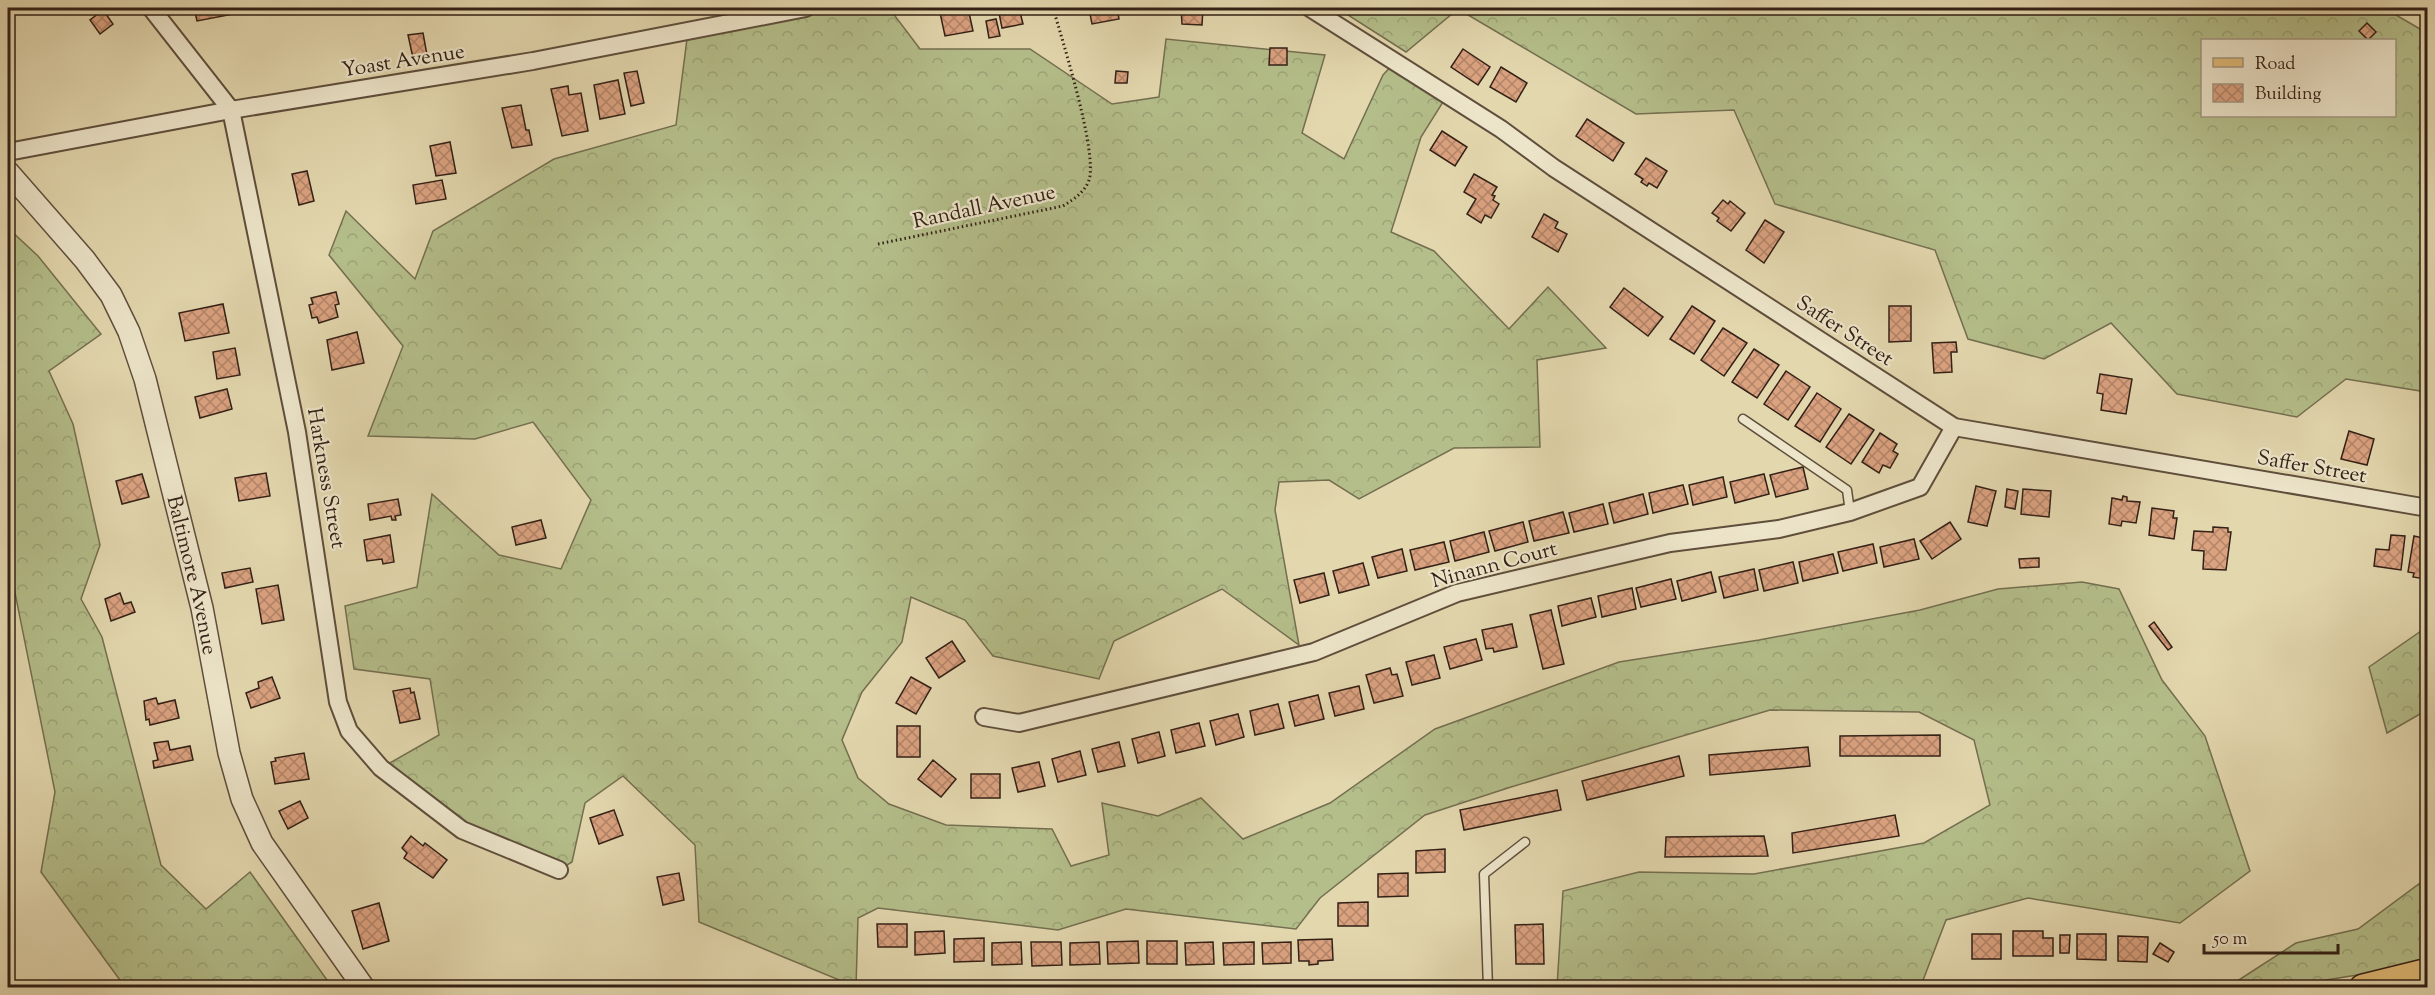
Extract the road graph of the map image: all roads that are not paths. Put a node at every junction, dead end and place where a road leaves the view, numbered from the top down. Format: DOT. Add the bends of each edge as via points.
graph roads {
  1 [pos="151,8"];
  2 [pos="806,8"];
  3 [pos="1310,8"];
  4 [pos="231,110"];
  5 [pos="8,152"];
  6 [pos="10,179"];
  7 [pos="1743,419"];
  8 [pos="1954,427"];
  9 [pos="2427,508"];
  10 [pos="1850,512"];
  11 [pos="984,717"];
  12 [pos="1525,842"];
  13 [pos="559,870"];
  14 [pos="2427,972"];
  15 [pos="364,987"];
  16 [pos="1488,987"];
  17 [pos="2363,987"];
  1 -- 4 [label="street, Harkness Street"];
  2 -- 4 [label="street, Yoast Avenue" via="533,61"];
  3 -- 8 [label="street, Saffer Street"];
  4 -- 5 [label="street, Yoast Avenue"];
  4 -- 13 [label="street, Harkness Street" via="297,432 338,702 349,731 381,768 462,830"];
  6 -- 15 [label="street, Baltimore Avenue" via="85,260 111,295 129,332 145,379 202,608 229,753 242,799 262,843"];
  7 -- 10 [label="lane" via="1847,490"];
  8 -- 9 [label="street, Saffer Street"];
  8 -- 10 [label="street, Ninann Court" via="1920,486"];
  10 -- 11 [label="street, Ninann Court" via="1779,529 1670,543 1457,593 1314,652 1019,723"];
  12 -- 16 [label="lane" via="1484,874"];
  14 -- 17 [label="main road"];
}
